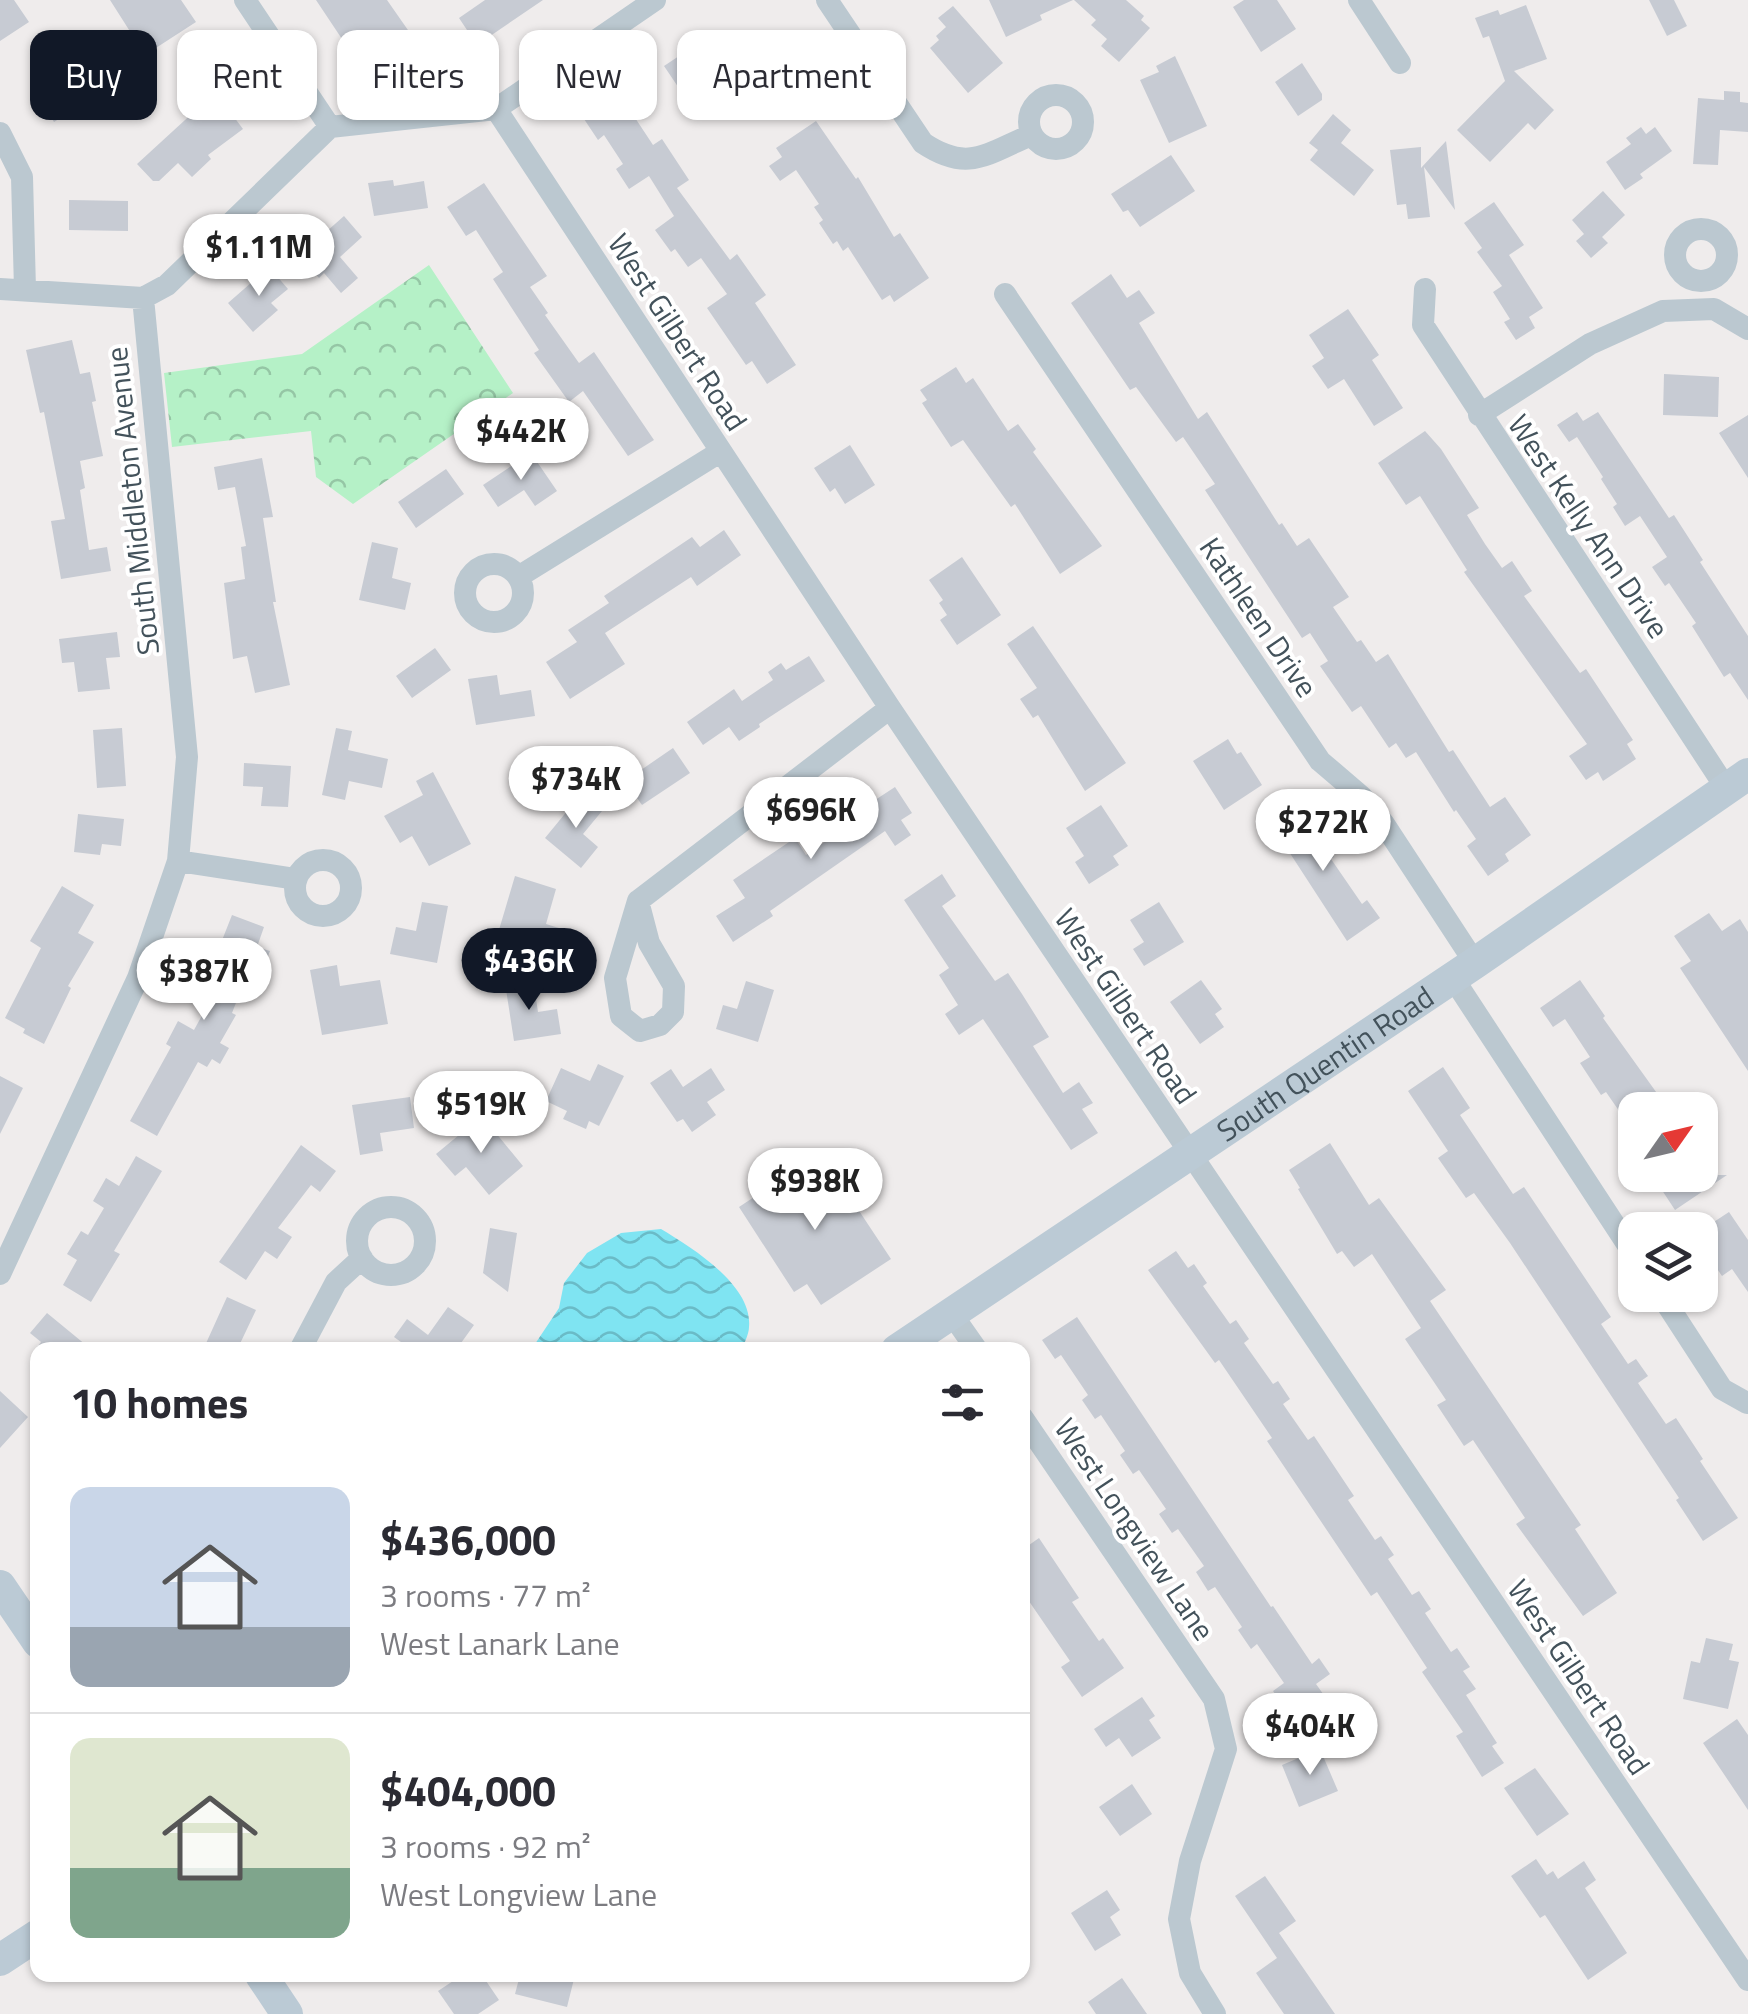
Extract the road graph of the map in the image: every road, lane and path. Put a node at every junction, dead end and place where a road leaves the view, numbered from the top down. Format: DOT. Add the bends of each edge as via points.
graph roads {
  1 [pos="245,0"];
  2 [pos="655,0"];
  3 [pos="827,0"];
  4 [pos="1359,0"];
  5 [pos="1400,63"];
  6 [pos="499,108"];
  7 [pos="499,115"];
  8 [pos="404,120"];
  9 [pos="330,128"];
  10 [pos="0,133"];
  11 [pos="1031,134"];
  12 [pos="1698,281"];
  13 [pos="0,289"];
  14 [pos="25,289"];
  15 [pos="1425,290"];
  16 [pos="1005,294"];
  17 [pos="143,298"];
  18 [pos="1696,310"];
  19 [pos="1748,329"];
  20 [pos="1479,416"];
  21 [pos="720,452"];
  22 [pos="518,578"];
  23 [pos="890,708"];
  24 [pos="1737,781"];
  25 [pos="178,861"];
  26 [pos="296,879"];
  27 [pos="638,901"];
  28 [pos="1464,970"];
  29 [pos="1190,1153"];
  30 [pos="1618,1228"];
  31 [pos="362,1258"];
  32 [pos="0,1274"];
  33 [pos="1672,1312"];
  34 [pos="952,1313"];
  35 [pos="304,1342"];
  36 [pos="909,1342"];
  37 [pos="972,1342"];
  38 [pos="1748,1409"];
  39 [pos="1030,1429"];
  40 [pos="0,1586"];
  41 [pos="30,1630"];
  42 [pos="30,1940"];
  43 [pos="0,1960"];
  44 [pos="1748,1980"];
  45 [pos="266,1982"];
  46 [pos="287,2014"];
  47 [pos="1215,2014"];
  1 -- 9 [label="street"];
  2 -- 6 [label="street"];
  3 -- 11 [label="street" via="922,143 944,157 970,160"];
  4 -- 5 [label="street"];
  7 -- 21 [label="street, West Gilbert Road"];
  8 -- 9 [label="street"];
  9 -- 17 [label="street" via="166,285"];
  10 -- 14 [label="street" via="22,176"];
  12 -- 18 [label="street"];
  13 -- 14 [label="street"];
  14 -- 17 [label="street"];
  15 -- 20 [label="street, West Kelly Ann Drive" via="1423,325"];
  16 -- 28 [label="street, Kathleen Drive" via="1320,761 1384,824"];
  17 -- 25 [label="street, South Middleton Avenue" via="187,757"];
  18 -- 19 [label="street" via="1714,309"];
  18 -- 20 [label="street" via="1664,312 1590,344"];
  20 -- 24 [label="street, West Kelly Ann Drive"];
  21 -- 22 [label="street"];
  21 -- 23 [label="street, West Gilbert Road"];
  23 -- 27 [label="street"];
  23 -- 29 [label="street, West Gilbert Road"];
  24 -- 28 [label="main road, South Quentin Road"];
  25 -- 26 [label="street"];
  25 -- 32 [label="street, South Middleton Avenue" via="138,978"];
  27 -- 27 [label="street" via="615,978 621,1016 640,1031 673,1012 674,986 650,943"];
  28 -- 29 [label="main road, South Quentin Road"];
  28 -- 30 [label="street, Kathleen Drive"];
  29 -- 34 [label="main road, South Quentin Road"];
  29 -- 44 [label="street, West Gilbert Road"];
  31 -- 35 [label="street" via="336,1282"];
  33 -- 38 [label="street" via="1722,1389"];
  34 -- 36 [label="main road, South Quentin Road"];
  34 -- 37 [label="street"];
  39 -- 47 [label="street, West Longview Lane" via="1214,1700 1226,1749 1190,1861 1178,1928 1190,1973"];
  40 -- 41 [label="main road"];
  42 -- 43 [label="main road"];
  45 -- 46 [label="main road"];
}
